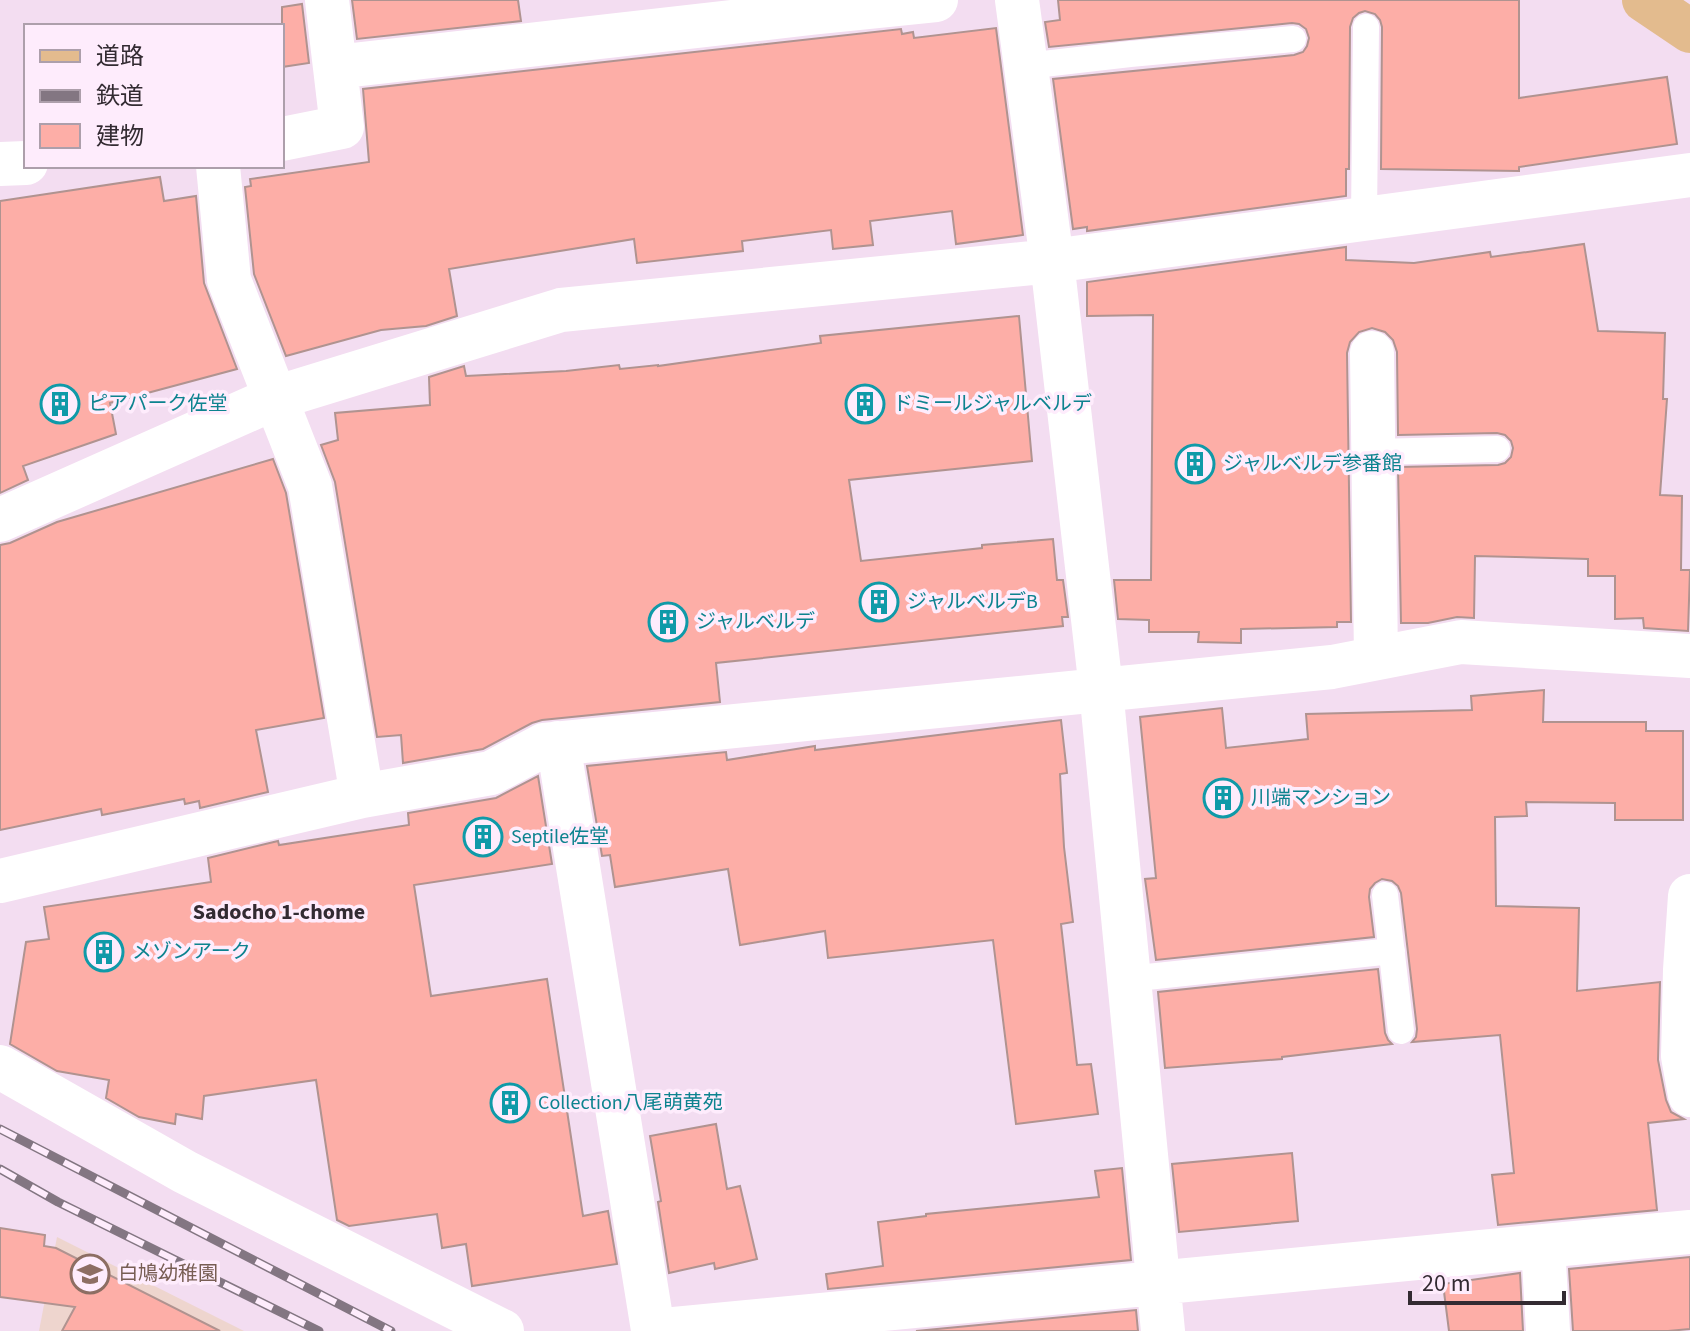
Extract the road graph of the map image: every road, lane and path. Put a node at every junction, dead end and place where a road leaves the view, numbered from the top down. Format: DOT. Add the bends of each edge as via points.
graph roads {
  1 [pos="327,0"];
  2 [pos="936,0"];
  3 [pos="1017,0"];
  4 [pos="1644,0"];
  5 [pos="812,6"];
  6 [pos="1366,27"];
  7 [pos="1690,31"];
  8 [pos="1293,39"];
  9 [pos="1026,66"];
  10 [pos="335,67"];
  11 [pos="284,139"];
  12 [pos="24,163"];
  13 [pos="0,164"];
  14 [pos="218,168"];
  15 [pos="1690,175"];
  16 [pos="1364,218"];
  17 [pos="1052,261"];
  18 [pos="1372,353"];
  19 [pos="275,398"];
  20 [pos="1497,449"];
  21 [pos="1373,452"];
  22 [pos="0,520"];
  23 [pos="1690,656"];
  24 [pos="1376,658"];
  25 [pos="1101,689"];
  26 [pos="558,743"];
  27 [pos="362,796"];
  28 [pos="0,881"];
  29 [pos="1385,895"];
  30 [pos="1690,896"];
  31 [pos="1392,951"];
  32 [pos="1128,979"];
  33 [pos="1401,1031"];
  34 [pos="0,1067"];
  35 [pos="1690,1095"];
  36 [pos="1690,1232"];
  37 [pos="1543,1246"];
  38 [pos="1158,1282"];
  39 [pos="653,1330"];
  40 [pos="502,1331"];
  41 [pos="1163,1331"];
  42 [pos="1548,1331"];
  1 -- 10 [label="street"];
  2 -- 5 [label="street"];
  3 -- 9 [label="street"];
  4 -- 7 [label="main road"];
  5 -- 10 [label="street"];
  6 -- 16 [label="lane"];
  8 -- 9 [label="lane"];
  9 -- 17 [label="street"];
  10 -- 11 [label="street" via="342,127"];
  12 -- 13 [label="street"];
  14 -- 19 [label="street" via="229,280"];
  15 -- 16 [label="street"];
  16 -- 17 [label="street"];
  17 -- 19 [label="street" via="561,310"];
  17 -- 25 [label="street"];
  18 -- 21 [label="street"];
  19 -- 22 [label="street"];
  19 -- 27 [label="street" via="310,486"];
  20 -- 21 [label="lane"];
  21 -- 24 [label="street"];
  23 -- 24 [label="street" via="1461,642"];
  24 -- 25 [label="street" via="1332,667"];
  25 -- 26 [label="street"];
  25 -- 32 [label="street"];
  26 -- 27 [label="street" via="491,773"];
  26 -- 39 [label="street"];
  27 -- 28 [label="street"];
  29 -- 31 [label="lane"];
  30 -- 35 [label="street" via="1683,1056"];
  31 -- 32 [label="lane"];
  31 -- 33 [label="lane"];
  32 -- 38 [label="street"];
  34 -- 40 [label="street" via="185,1172"];
  36 -- 37 [label="street"];
  37 -- 38 [label="street"];
  37 -- 42 [label="street"];
  38 -- 39 [label="street"];
  38 -- 41 [label="street"];
}
